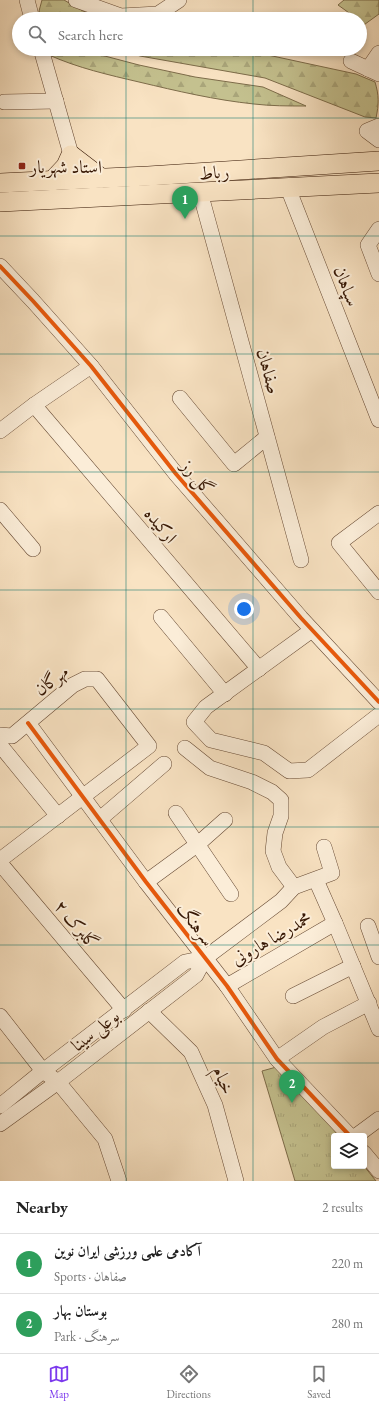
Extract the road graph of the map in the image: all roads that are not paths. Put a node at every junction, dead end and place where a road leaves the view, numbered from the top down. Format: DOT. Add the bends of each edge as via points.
graph roads {
  1 [pos="76,0"];
  2 [pos="179,0"];
  3 [pos="110,12"];
  4 [pos="161,12"];
  5 [pos="379,53"];
  6 [pos="43,56"];
  7 [pos="351,61"];
  8 [pos="373,72"];
  9 [pos="4,102"];
  10 [pos="56,102"];
  11 [pos="379,126"];
  12 [pos="379,140"];
  13 [pos="71,155"];
  14 [pos="379,161"];
  15 [pos="101,178"];
  16 [pos="78,180"];
  17 [pos="52,181"];
  18 [pos="0,183"];
  19 [pos="379,183"];
  20 [pos="288,188"];
  21 [pos="200,192"];
  22 [pos="82,198"];
  23 [pos="0,202"];
  24 [pos="379,229"];
  25 [pos="0,266"];
  26 [pos="379,274"];
  27 [pos="91,366"];
  28 [pos="180,398"];
  29 [pos="34,405"];
  30 [pos="379,420"];
  31 [pos="0,431"];
  32 [pos="267,437"];
  33 [pos="0,510"];
  34 [pos="379,513"];
  35 [pos="33,549"];
  36 [pos="301,560"];
  37 [pos="379,592"];
  38 [pos="161,617"];
  39 [pos="312,630"];
  40 [pos="259,669"];
  41 [pos="225,694"];
  42 [pos="379,702"];
  43 [pos="379,715"];
  44 [pos="28,723"];
  45 [pos="0,735"];
  46 [pos="0,745"];
  47 [pos="185,748"];
  48 [pos="164,764"];
  49 [pos="83,796"];
  50 [pos="176,813"];
  51 [pos="58,816"];
  52 [pos="100,819"];
  53 [pos="225,820"];
  54 [pos="198,844"];
  55 [pos="324,847"];
  56 [pos="0,860"];
  57 [pos="0,863"];
  58 [pos="316,880"];
  59 [pos="146,882"];
  60 [pos="294,887"];
  61 [pos="231,894"];
  62 [pos="335,923"];
  63 [pos="368,926"];
  64 [pos="379,957"];
  65 [pos="205,958"];
  66 [pos="353,966"];
  67 [pos="227,986"];
  68 [pos="293,996"];
  69 [pos="369,1003"];
  70 [pos="124,1010"];
  71 [pos="149,1011"];
  72 [pos="0,1016"];
  73 [pos="379,1029"];
  74 [pos="277,1059"];
  75 [pos="43,1071"];
  76 [pos="58,1082"];
  77 [pos="0,1106"];
  78 [pos="379,1119"];
  79 [pos="0,1124"];
  80 [pos="347,1133"];
  81 [pos="360,1133"];
  82 [pos="367,1157"];
  83 [pos="379,1171"];
  84 [pos="119,1181"];
  85 [pos="236,1181"];
  1 -- 3 [label="street"];
  2 -- 4 [label="street"];
  5 -- 8 [label="street"];
  6 -- 10 [label="street"];
  7 -- 8 [label="street"];
  9 -- 10 [label="street"];
  10 -- 13 [label="street"];
  11 -- 12 [label="street" via="367,131"];
  13 -- 15 [label="main road"];
  13 -- 16 [label="street"];
  13 -- 17 [label="main road" via="66,166"];
  14 -- 15 [label="main road, رباط"];
  15 -- 16 [label="main road, رباط"];
  16 -- 17 [label="main road, رباط"];
  16 -- 22 [label="main road"];
  17 -- 18 [label="main road, رباط"];
  19 -- 20 [label="main road, رباط"];
  20 -- 21 [label="main road, رباط"];
  20 -- 30 [label="street, سپاهان"];
  21 -- 22 [label="main road, رباط"];
  21 -- 32 [label="street, صفاهان"];
  22 -- 23 [label="main road, رباط"];
  24 -- 26 [label="street" via="368,245"];
  25 -- 27 [label="street, گل رز"];
  27 -- 29 [label="street"];
  27 -- 39 [label="street, گل رز" via="176,474"];
  28 -- 32 [label="street" via="234,464"];
  29 -- 31 [label="street"];
  29 -- 40 [label="street, ارکیده"];
  32 -- 36 [label="street, صفاهان"];
  33 -- 35 [label="street"];
  34 -- 37 [label="street" via="340,543"];
  38 -- 41 [label="street"];
  39 -- 40 [label="street"];
  39 -- 42 [label="street, گل رز"];
  40 -- 41 [label="street"];
  41 -- 43 [label="street" via="206,707 194,722 211,740 264,753 289,771 308,770"];
  44 -- 45 [label="street, مهرگان" via="12,736"];
  44 -- 49 [label="street, سرهنگ"];
  44 -- 49 [label="street, مهرگان" via="73,685 85,679 97,679 150,746"];
  46 -- 51 [label="street"];
  47 -- 60 [label="street, محمدرضا هارونی" via="210,768 252,782 272,792 281,800 282,816 275,833 273,851 279,867"];
  48 -- 52 [label="street"];
  49 -- 51 [label="street"];
  49 -- 52 [label="street, سرهنگ"];
  50 -- 54 [label="street"];
  51 -- 56 [label="street"];
  52 -- 59 [label="street, سرهنگ"];
  53 -- 54 [label="street"];
  54 -- 59 [label="street"];
  54 -- 61 [label="street"];
  55 -- 58 [label="street, بوعلی سینا" via="332,873"];
  57 -- 70 [label="street, گلبرک ۲"];
  58 -- 60 [label="street, بوعلی سینا"];
  58 -- 62 [label="street, محمدرضا هارونی"];
  59 -- 65 [label="street, سرهنگ"];
  60 -- 65 [label="street, بوعلی سینا" via="281,901"];
  62 -- 66 [label="street, محمدرضا هارونی"];
  62 -- 67 [label="street, محمدرضا هارونی"];
  63 -- 64 [label="street"];
  65 -- 67 [label="street, سرهنگ"];
  65 -- 70 [label="street, بوعلی سینا" via="185,962"];
  65 -- 71 [label="street, بوعلی سینا" via="196,975"];
  66 -- 68 [label="street"];
  66 -- 69 [label="street, محمدرضا هارونی"];
  67 -- 74 [label="street, سرهنگ"];
  69 -- 73 [label="street, محمدرضا هارونی"];
  69 -- 74 [label="street" via="323,1027"];
  70 -- 75 [label="street, بوعلی سینا"];
  71 -- 76 [label="street, بوعلی سینا"];
  71 -- 85 [label="street, خیام" via="191,1052 215,1105"];
  72 -- 75 [label="street"];
  74 -- 80 [label="street, سرهنگ"];
  75 -- 76 [label="street"];
  75 -- 77 [label="street, بوعلی سینا"];
  76 -- 79 [label="street, بوعلی سینا"];
  76 -- 84 [label="street" via="105,1139"];
  78 -- 81 [label="street"];
  82 -- 83 [label="street"];
}
